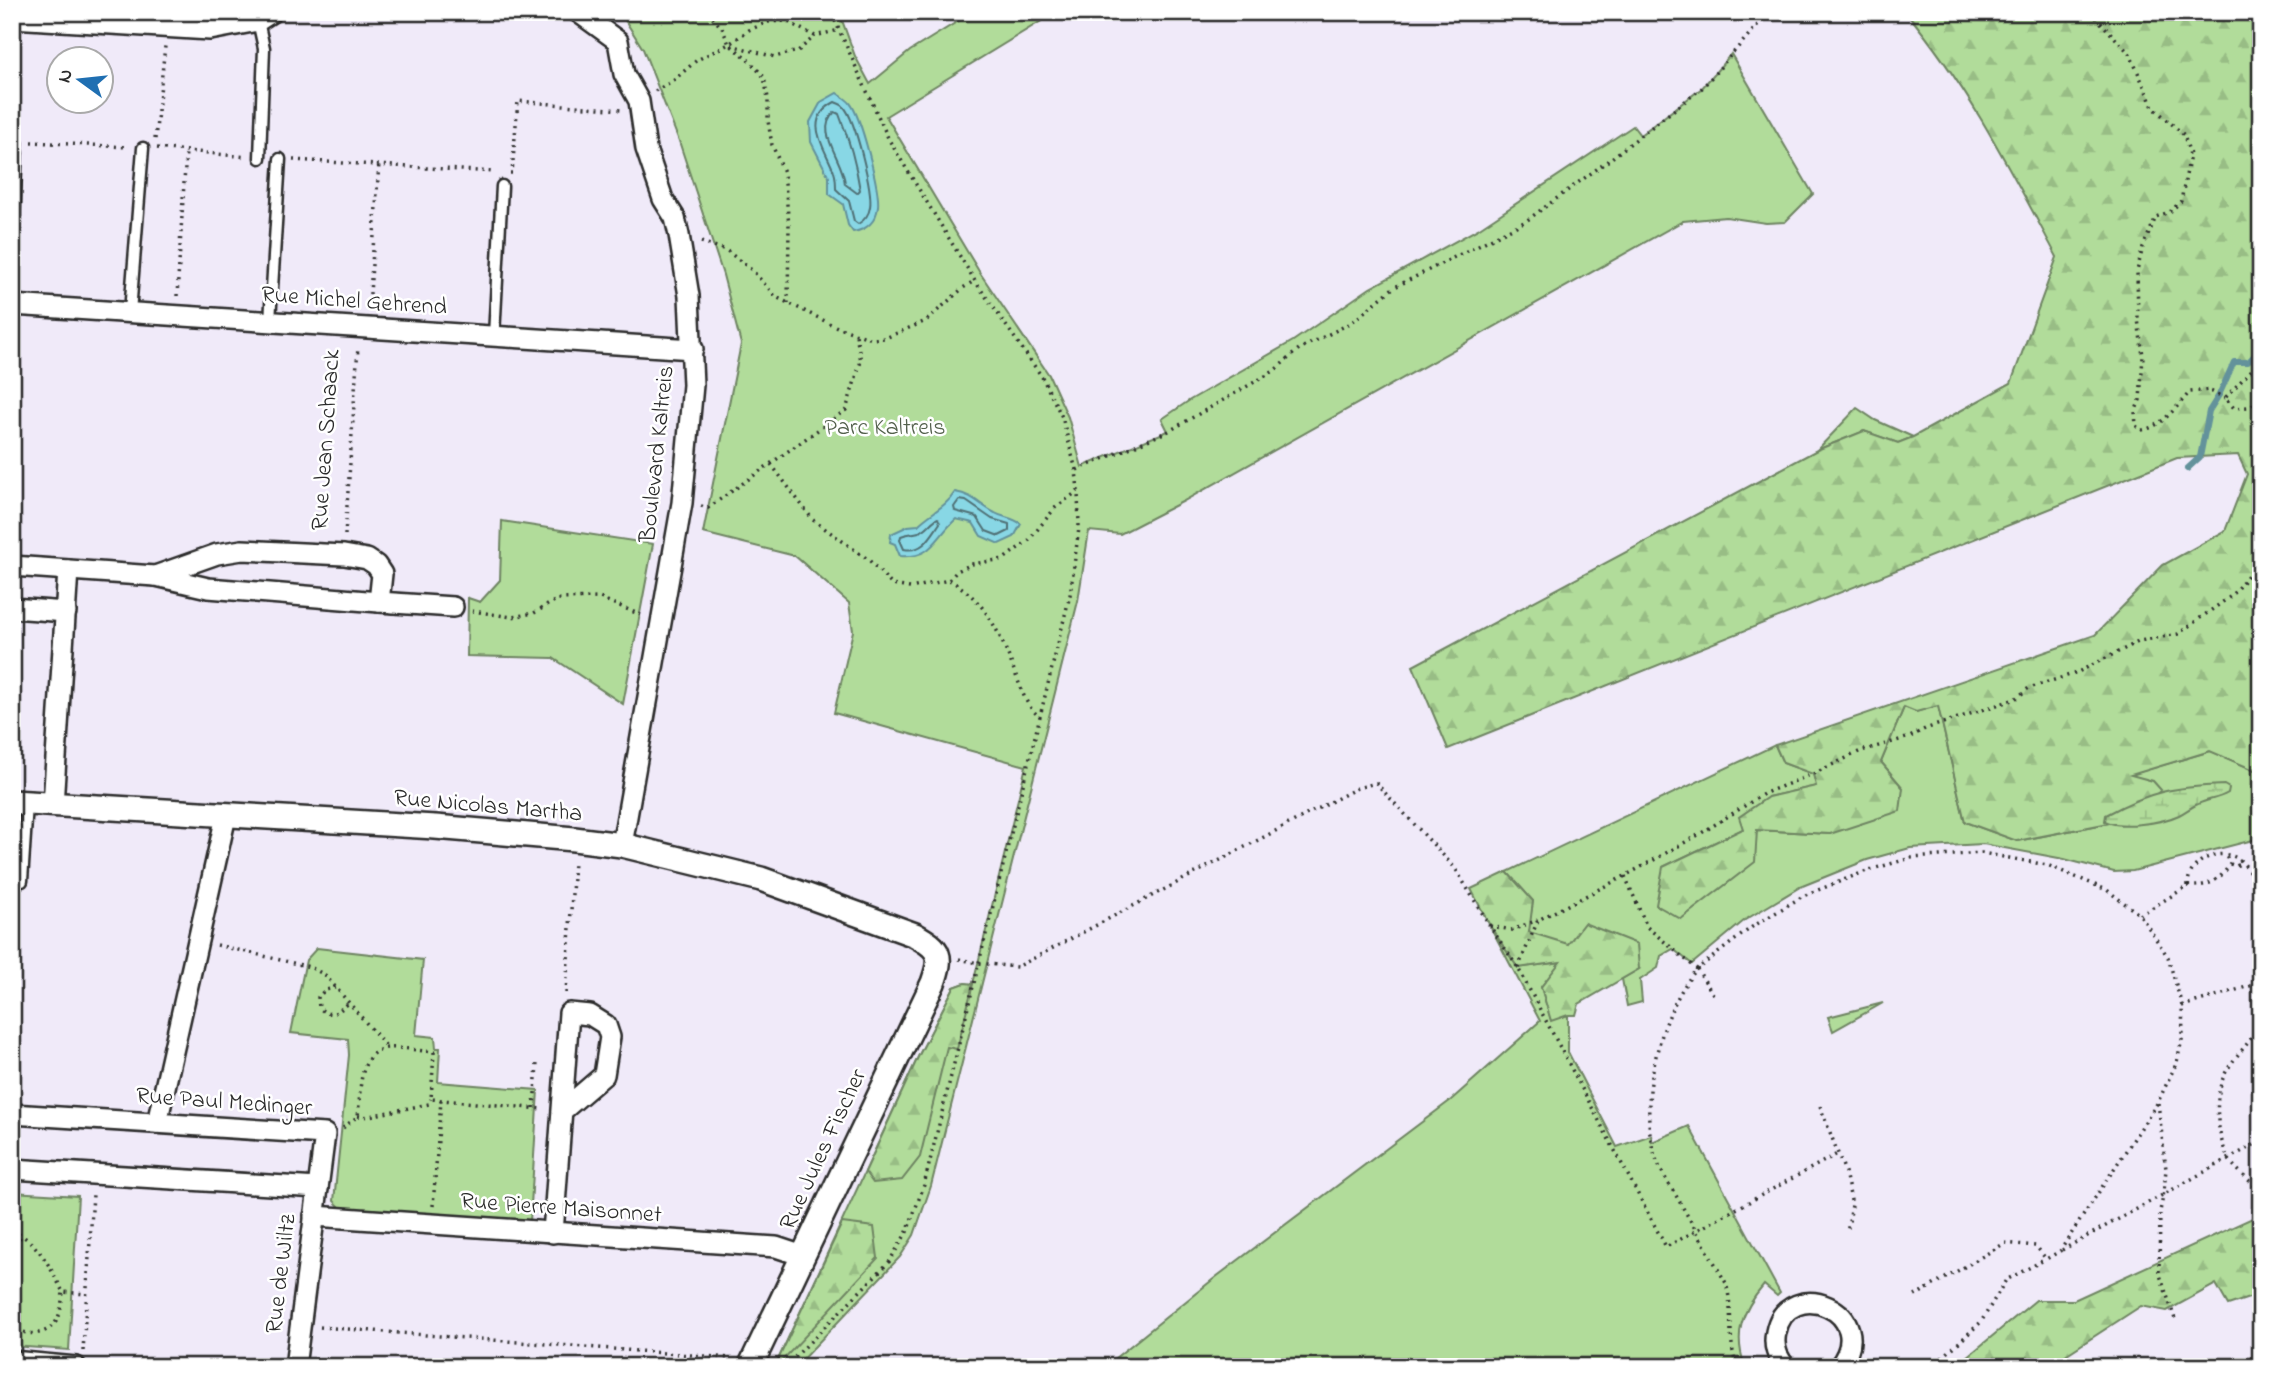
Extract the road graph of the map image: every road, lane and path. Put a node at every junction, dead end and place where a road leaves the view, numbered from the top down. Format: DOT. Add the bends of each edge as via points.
graph roads {
  1 [pos="578,12"];
  2 [pos="708,12"];
  3 [pos="831,12"];
  4 [pos="1769,12"];
  5 [pos="2091,12"];
  6 [pos="265,17"];
  7 [pos="12,18"];
  8 [pos="167,29"];
  9 [pos="839,30"];
  10 [pos="815,36"];
  11 [pos="729,44"];
  12 [pos="639,101"];
  13 [pos="17,142"];
  14 [pos="143,148"];
  15 [pos="186,151"];
  16 [pos="260,158"];
  17 [pos="280,159"];
  18 [pos="379,163"];
  19 [pos="502,186"];
  20 [pos="679,235"];
  21 [pos="12,278"];
  22 [pos="975,281"];
  23 [pos="788,303"];
  24 [pos="12,305"];
  25 [pos="130,312"];
  26 [pos="176,315"];
  27 [pos="270,321"];
  28 [pos="364,328"];
  29 [pos="856,335"];
  30 [pos="494,336"];
  31 [pos="693,349"];
  32 [pos="2261,360"];
  33 [pos="2225,398"];
  34 [pos="2261,400"];
  35 [pos="771,464"];
  36 [pos="1076,470"];
  37 [pos="1078,491"];
  38 [pos="682,503"];
  39 [pos="344,555"];
  40 [pos="2261,559"];
  41 [pos="12,566"];
  42 [pos="68,570"];
  43 [pos="155,576"];
  44 [pos="949,580"];
  45 [pos="379,602"];
  46 [pos="453,607"];
  47 [pos="12,608"];
  48 [pos="66,612"];
  49 [pos="661,624"];
  50 [pos="1039,716"];
  51 [pos="20,803"];
  52 [pos="53,804"];
  53 [pos="226,816"];
  54 [pos="574,839"];
  55 [pos="622,845"];
  56 [pos="2226,856"];
  57 [pos="2242,863"];
  58 [pos="2230,864"];
  59 [pos="1625,876"];
  60 [pos="12,881"];
  61 [pos="2188,886"];
  62 [pos="2261,896"];
  63 [pos="2140,915"];
  64 [pos="1538,920"];
  65 [pos="1490,926"];
  66 [pos="198,940"];
  67 [pos="939,954"];
  68 [pos="2261,962"];
  69 [pos="978,963"];
  70 [pos="1518,968"];
  71 [pos="1697,969"];
  72 [pos="2260,983"];
  73 [pos="336,988"];
  74 [pos="2261,990"];
  75 [pos="1713,993"];
  76 [pos="349,1003"];
  77 [pos="2182,1006"];
  78 [pos="2261,1012"];
  79 [pos="569,1013"];
  80 [pos="387,1047"];
  81 [pos="537,1063"];
  82 [pos="431,1099"];
  83 [pos="441,1100"];
  84 [pos="2158,1102"];
  85 [pos="1821,1106"];
  86 [pos="534,1108"];
  87 [pos="562,1111"];
  88 [pos="12,1114"];
  89 [pos="358,1116"];
  90 [pos="157,1123"];
  91 [pos="325,1134"];
  92 [pos="2261,1141"];
  93 [pos="1839,1153"];
  94 [pos="2228,1158"];
  95 [pos="12,1169"];
  96 [pos="94,1174"];
  97 [pos="318,1188"];
  98 [pos="2165,1192"];
  99 [pos="2261,1192"];
  100 [pos="314,1216"];
  101 [pos="431,1224"];
  102 [pos="1696,1230"];
  103 [pos="12,1231"];
  104 [pos="554,1233"];
  105 [pos="1847,1233"];
  106 [pos="21,1234"];
  107 [pos="2060,1251"];
  108 [pos="803,1255"];
  109 [pos="2046,1259"];
  110 [pos="12,1266"];
  111 [pos="64,1292"];
  112 [pos="86,1294"];
  113 [pos="1915,1296"];
  114 [pos="2176,1322"];
  115 [pos="12,1325"];
  116 [pos="300,1326"];
  117 [pos="12,1361"];
  118 [pos="79,1361"];
  119 [pos="752,1363"];
  120 [pos="295,1367"];
  121 [pos="785,1367"];
  122 [pos="1737,1367"];
  123 [pos="1786,1367"];
  124 [pos="1839,1367"];
  125 [pos="1932,1367"];
  1 -- 12 [label="street, Boulevard Kaltreis" via="618,41 624,74"];
  2 -- 11 [label="path"];
  3 -- 9 [label="path"];
  4 -- 36 [label="path" via="1702,88 1525,221 1394,288 1351,323 1299,349 1274,371 1169,431"];
  5 -- 33 [label="path" via="2130,54 2153,107 2184,135 2190,155 2181,201 2156,217 2137,271 2143,356 2136,426 2152,428 2190,392 2208,390"];
  6 -- 8 [label="street" via="210,30"];
  6 -- 16 [label="lane"];
  7 -- 8 [label="street"];
  8 -- 15 [label="path" via="154,148"];
  9 -- 10 [label="path"];
  9 -- 22 [label="path" via="889,140"];
  10 -- 11 [label="path" via="798,51 775,57"];
  10 -- 11 [label="path" via="786,21 768,22"];
  11 -- 12 [label="path" via="697,60"];
  11 -- 23 [label="path" via="764,77 772,145 784,173"];
  12 -- 18 [label="path" via="618,111 518,101 512,173"];
  12 -- 20 [label="street, Boulevard Kaltreis" via="646,149"];
  13 -- 14 [label="path"];
  13 -- 21 [label="lane"];
  14 -- 25 [label="lane"];
  15 -- 16 [label="path"];
  15 -- 26 [label="path"];
  17 -- 18 [label="path"];
  17 -- 27 [label="lane"];
  18 -- 28 [label="path, Rue Jean Schaack"];
  19 -- 30 [label="lane"];
  20 -- 23 [label="path" via="726,250"];
  20 -- 31 [label="street, Boulevard Kaltreis"];
  22 -- 29 [label="path" via="926,321 885,338"];
  22 -- 36 [label="path" via="1042,377 1062,417"];
  23 -- 29 [label="path"];
  24 -- 25 [label="street, Rue Michel Gehrend"];
  25 -- 26 [label="street, Rue Michel Gehrend"];
  26 -- 27 [label="street, Rue Michel Gehrend"];
  27 -- 28 [label="street, Rue Michel Gehrend"];
  28 -- 30 [label="street, Rue Michel Gehrend"];
  28 -- 39 [label="path, Rue Jean Schaack"];
  29 -- 35 [label="path" via="861,361 846,410"];
  30 -- 31 [label="street, Rue Michel Gehrend"];
  31 -- 38 [label="street, Boulevard Kaltreis"];
  32 -- 33 [label="path"];
  33 -- 34 [label="path" via="2234,408"];
  35 -- 38 [label="path" via="708,508"];
  35 -- 44 [label="path" via="813,520 869,560 892,585 910,587"];
  36 -- 37 [label="path"];
  37 -- 44 [label="path" via="1004,559 972,564"];
  37 -- 50 [label="path" via="1079,528 1070,595"];
  38 -- 49 [label="street, Boulevard Kaltreis"];
  39 -- 43 [label="street, Rue Jean Schaack" via="242,550"];
  39 -- 45 [label="street, Rue Jean Schaack" via="376,565 382,574"];
  40 -- 59 [label="path" via="2231,596 2178,634 2140,641 2076,673 2029,688 2015,699 1861,751 1765,793"];
  41 -- 42 [label="street, Rue Jean Schaack"];
  42 -- 43 [label="street, Rue Jean Schaack"];
  42 -- 48 [label="street"];
  43 -- 45 [label="street, Rue Jean Schaack" via="208,588"];
  44 -- 50 [label="path" via="983,607 1001,637 1029,708"];
  45 -- 46 [label="street, Rue Jean Schaack"];
  46 -- 49 [label="path" via="512,617 534,613 558,599 600,597"];
  47 -- 48 [label="street"];
  48 -- 52 [label="street"];
  49 -- 55 [label="street, Boulevard Kaltreis"];
  50 -- 69 [label="path"];
  51 -- 52 [label="street, Rue Nicolas Martha"];
  51 -- 60 [label="lane" via="22,881"];
  52 -- 53 [label="street, Rue Nicolas Martha"];
  53 -- 54 [label="street, Rue Nicolas Martha"];
  53 -- 66 [label="street"];
  54 -- 55 [label="street, Rue Nicolas Martha"];
  54 -- 79 [label="path" via="566,991"];
  55 -- 67 [label="street, Rue Nicolas Martha" via="797,890 915,935"];
  56 -- 57 [label="path"];
  56 -- 58 [label="path"];
  56 -- 61 [label="path" via="2211,856 2196,864 2187,878"];
  57 -- 58 [label="path"];
  57 -- 62 [label="path"];
  58 -- 61 [label="path" via="2212,883"];
  59 -- 64 [label="path"];
  59 -- 71 [label="path" via="1647,927"];
  61 -- 63 [label="path"];
  63 -- 71 [label="path" via="2107,890 2047,865 1982,853 1911,858 1803,896"];
  63 -- 77 [label="path" via="2168,957"];
  64 -- 65 [label="path" via="1512,930"];
  64 -- 70 [label="path"];
  65 -- 69 [label="path" via="1455,867 1376,783 1357,788 1017,967"];
  65 -- 70 [label="path"];
  66 -- 73 [label="path" via="310,967"];
  66 -- 90 [label="street"];
  67 -- 108 [label="street, Rue Jules Fischer" via="933,982"];
  68 -- 72 [label="path"];
  69 -- 121 [label="path" via="924,1185 907,1232 889,1262"];
  70 -- 102 [label="path" via="1666,1247"];
  71 -- 75 [label="path"];
  71 -- 102 [label="path" via="1669,1013 1652,1069 1650,1113 1656,1161"];
  72 -- 74 [label="path"];
  72 -- 77 [label="path"];
  73 -- 76 [label="path"];
  73 -- 76 [label="path" via="318,997 318,1008 333,1014"];
  76 -- 80 [label="path"];
  77 -- 84 [label="path" via="2183,1035 2177,1062"];
  78 -- 94 [label="path" via="2248,1045 2228,1068 2219,1091 2217,1117"];
  79 -- 87 [label="street"];
  79 -- 87 [label="street" via="590,1015 606,1025 610,1037 604,1075"];
  80 -- 82 [label="path" via="433,1052"];
  80 -- 89 [label="path" via="370,1054 365,1062"];
  81 -- 86 [label="path"];
  82 -- 83 [label="path"];
  82 -- 89 [label="path" via="429,1104"];
  83 -- 86 [label="path"];
  83 -- 101 [label="path"];
  84 -- 98 [label="path"];
  84 -- 107 [label="path"];
  85 -- 93 [label="path"];
  86 -- 87 [label="path"];
  87 -- 104 [label="street"];
  88 -- 90 [label="street, Rue Paul Medinger"];
  89 -- 91 [label="path" via="346,1127"];
  90 -- 91 [label="street, Rue Paul Medinger"];
  91 -- 97 [label="street, Rue Paul Medinger"];
  92 -- 94 [label="path"];
  93 -- 102 [label="path"];
  93 -- 105 [label="path" via="1852,1205"];
  94 -- 98 [label="path"];
  94 -- 99 [label="path"];
  95 -- 96 [label="street"];
  96 -- 97 [label="street"];
  96 -- 112 [label="path"];
  97 -- 100 [label="street, Rue de Wiltz"];
  98 -- 107 [label="path"];
  98 -- 114 [label="path" via="2160,1210 2159,1272"];
  100 -- 101 [label="street, Rue Pierre Maisonnet"];
  100 -- 116 [label="street, Rue de Wiltz"];
  101 -- 104 [label="street, Rue Pierre Maisonnet"];
  102 -- 122 [label="path" via="1726,1283 1731,1351"];
  103 -- 106 [label="path"];
  104 -- 108 [label="street, Rue Pierre Maisonnet" via="776,1247"];
  106 -- 110 [label="path"];
  106 -- 111 [label="path" via="33,1244"];
  107 -- 109 [label="path"];
  108 -- 119 [label="street, Rue Jules Fischer"];
  109 -- 113 [label="path" via="2036,1246 2006,1243"];
  109 -- 125 [label="path" via="2006,1280 1981,1322"];
  111 -- 112 [label="path"];
  111 -- 115 [label="path" via="57,1320 48,1329 36,1334"];
  112 -- 118 [label="path"];
  116 -- 119 [label="path"];
  116 -- 120 [label="street, Rue de Wiltz"];
  117 -- 118 [label="street"];
  123 -- 124 [label="street" via="1777,1353 1776,1328 1791,1308 1815,1302 1837,1312 1850,1333 1850,1346"];
}
